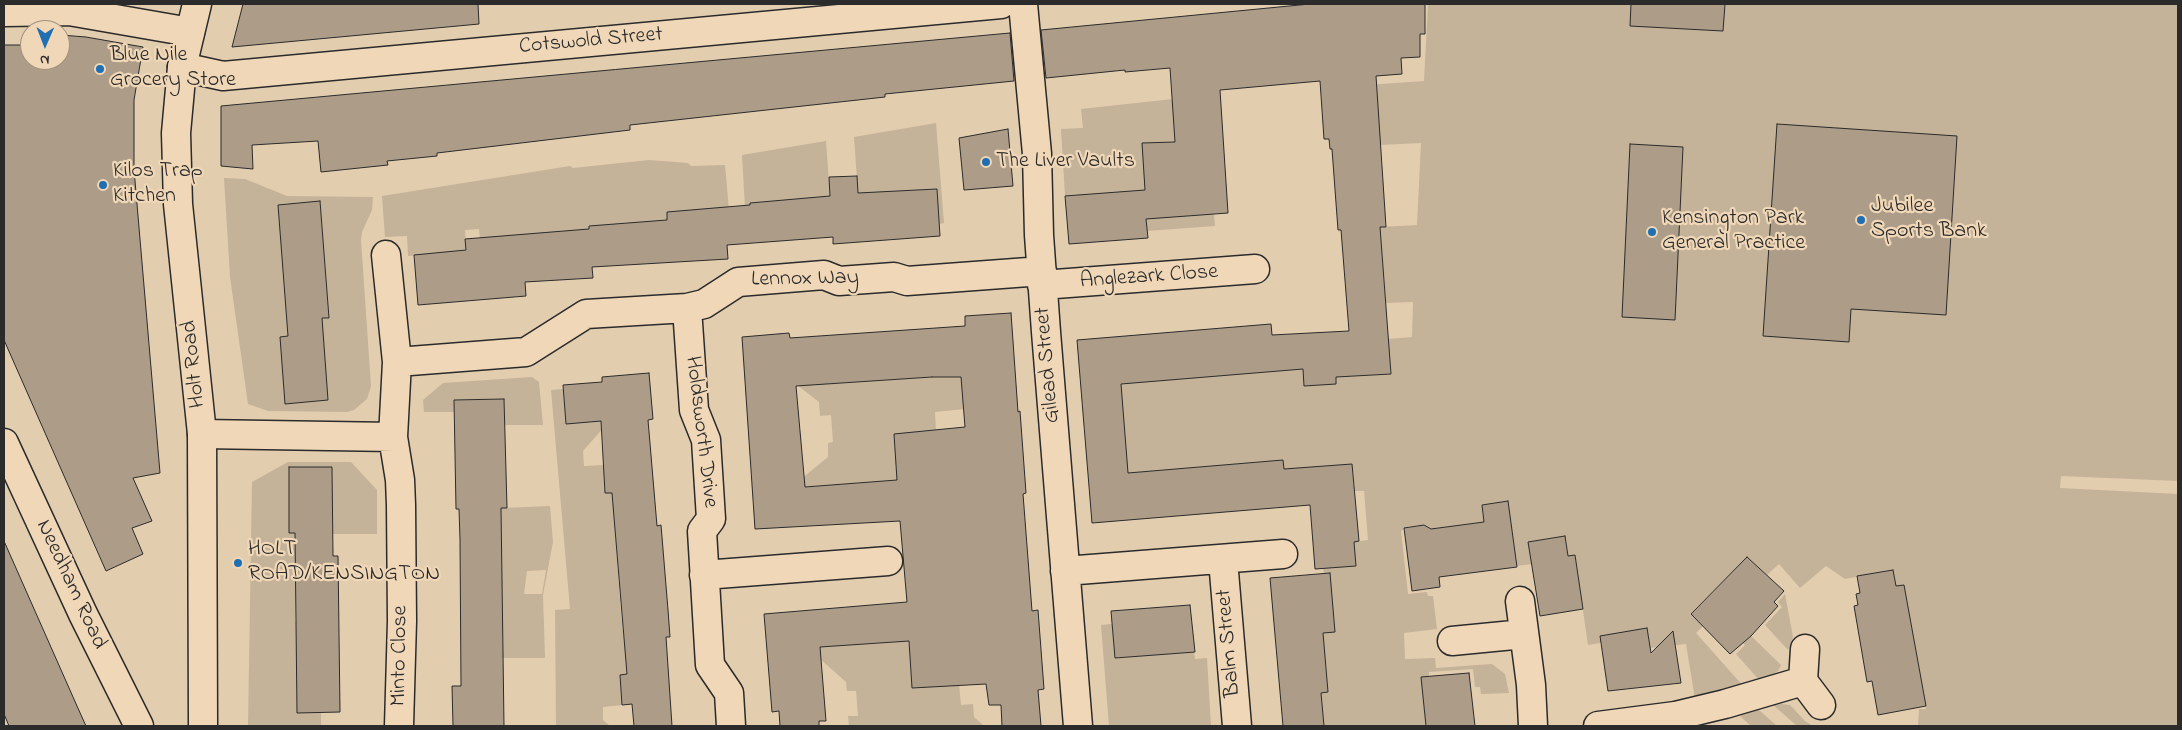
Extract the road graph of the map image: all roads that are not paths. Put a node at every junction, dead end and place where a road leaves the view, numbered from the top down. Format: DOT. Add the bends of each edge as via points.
graph roads {
  1 [pos="197,4"];
  2 [pos="1001,4"];
  3 [pos="1023,4"];
  4 [pos="4,12"];
  5 [pos="190,32"];
  6 [pos="182,67"];
  7 [pos="386,255"];
  8 [pos="1255,269"];
  9 [pos="1042,278"];
  10 [pos="686,308"];
  11 [pos="397,362"];
  12 [pos="202,434"];
  13 [pos="392,437"];
  14 [pos="4,443"];
  15 [pos="1283,554"];
  16 [pos="1223,560"];
  17 [pos="888,561"];
  18 [pos="1065,571"];
  19 [pos="704,575"];
  20 [pos="1520,601"];
  21 [pos="1524,634"];
  22 [pos="1452,641"];
  23 [pos="1805,648"];
  24 [pos="1803,681"];
  25 [pos="1821,705"];
  26 [pos="139,726"];
  27 [pos="203,726"];
  28 [pos="399,726"];
  29 [pos="731,726"];
  30 [pos="1078,726"];
  31 [pos="1237,726"];
  32 [pos="1533,726"];
  33 [pos="1598,726"];
  1 -- 5 [label="street, Holt Road"];
  2 -- 6 [label="street, Cotswold Street" via="223,76"];
  3 -- 9 [label="street, Gilead Street" via="1037,154"];
  4 -- 5 [label="street" via="69,11"];
  5 -- 6 [label="street, Holt Road"];
  6 -- 12 [label="street, Holt Road" via="176,133 178,204"];
  7 -- 11 [label="street, Minto Close"];
  8 -- 9 [label="street, Anglezark Close"];
  9 -- 10 [label="street, Lennox Way" via="907,281 894,277 839,281 824,275 742,281 704,304"];
  9 -- 18 [label="street, Gilead Street"];
  10 -- 11 [label="street, Lennox Way" via="586,314 526,352"];
  10 -- 19 [label="street, Holdsworth Drive" via="694,410 706,440 711,519 702,531"];
  11 -- 13 [label="street, Minto Close"];
  12 -- 13 [label="street"];
  12 -- 27 [label="street, Holt Road"];
  13 -- 28 [label="street, Minto Close" via="400,480 401,514"];
  14 -- 26 [label="street, Needham Road" via="82,614"];
  15 -- 16 [label="street, Balm Street"];
  16 -- 18 [label="street, Balm Street"];
  16 -- 31 [label="street, Balm Street"];
  17 -- 19 [label="street"];
  18 -- 30 [label="street, Gilead Street"];
  19 -- 29 [label="street, Holdsworth Drive" via="710,665 729,693"];
  20 -- 21 [label="street"];
  21 -- 22 [label="street"];
  21 -- 32 [label="street"];
  23 -- 24 [label="street"];
  24 -- 25 [label="street"];
  24 -- 33 [label="street" via="1699,711"];
}
